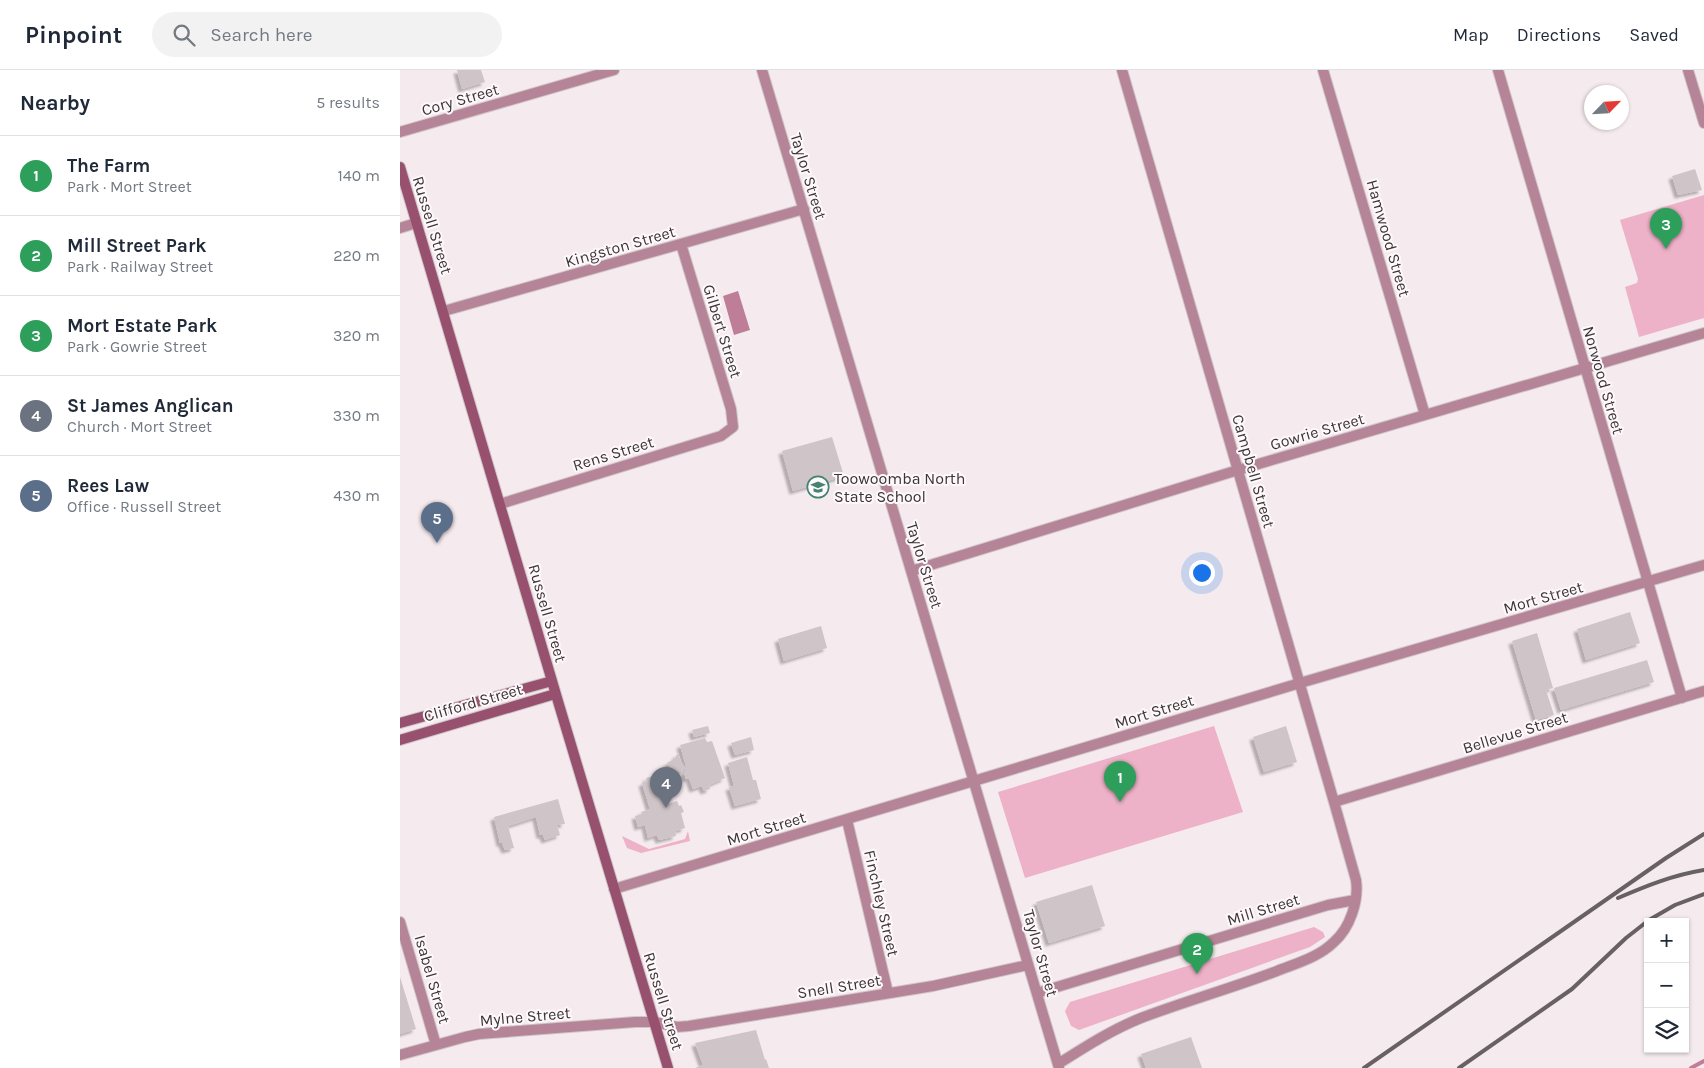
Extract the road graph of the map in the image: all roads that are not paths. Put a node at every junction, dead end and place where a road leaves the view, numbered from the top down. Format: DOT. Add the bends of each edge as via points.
graph roads {
  1 [pos="614,70"];
  2 [pos="762,70"];
  3 [pos="1122,70"];
  4 [pos="1324,70"];
  5 [pos="1498,70"];
  6 [pos="1688,70"];
  7 [pos="1704,123"];
  8 [pos="400,132"];
  9 [pos="400,166"];
  10 [pos="804,209"];
  11 [pos="416,223"];
  12 [pos="400,228"];
  13 [pos="681,244"];
  14 [pos="444,312"];
  15 [pos="1704,333"];
  16 [pos="1585,368"];
  17 [pos="1425,415"];
  18 [pos="733,427"];
  19 [pos="1238,470"];
  20 [pos="500,504"];
  21 [pos="1704,566"];
  22 [pos="911,571"];
  23 [pos="1647,582"];
  24 [pos="552,681"];
  25 [pos="1300,683"];
  26 [pos="1704,691"];
  27 [pos="555,694"];
  28 [pos="1682,698"];
  29 [pos="400,723"];
  30 [pos="400,740"];
  31 [pos="974,782"];
  32 [pos="1334,802"];
  33 [pos="847,820"];
  34 [pos="614,889"];
  35 [pos="1355,900"];
  36 [pos="400,922"];
  37 [pos="1028,965"];
  38 [pos="888,993"];
  39 [pos="1037,993"];
  40 [pos="654,1022"];
  41 [pos="436,1045"];
  42 [pos="400,1056"];
  43 [pos="1058,1066"];
  44 [pos="668,1068"];
  1 -- 8 [label="street, Cory Street"];
  2 -- 10 [label="street, Taylor Street"];
  3 -- 19 [label="street, Campbell Street"];
  4 -- 17 [label="street, Hamwood Street"];
  5 -- 16 [label="street, Norwood Street"];
  6 -- 7 [label="street"];
  9 -- 11 [label="main road, Russell Street"];
  10 -- 13 [label="street, Kingston Street"];
  10 -- 22 [label="street, Taylor Street"];
  11 -- 12 [label="street"];
  11 -- 14 [label="main road, Russell Street"];
  13 -- 14 [label="street, Kingston Street"];
  13 -- 18 [label="street, Gilbert Street" via="731,409"];
  14 -- 20 [label="main road, Russell Street"];
  15 -- 16 [label="street, Gowrie Street"];
  16 -- 17 [label="street, Gowrie Street"];
  16 -- 23 [label="street, Norwood Street"];
  17 -- 19 [label="street, Gowrie Street"];
  18 -- 20 [label="street, Rens Street" via="721,436"];
  19 -- 22 [label="street, Gowrie Street"];
  19 -- 25 [label="street, Campbell Street"];
  20 -- 24 [label="main road, Russell Street"];
  21 -- 23 [label="street, Mort Street"];
  22 -- 31 [label="street, Taylor Street"];
  23 -- 25 [label="street, Mort Street"];
  23 -- 28 [label="street, Norwood Street"];
  24 -- 27 [label="main road, Russell Street"];
  24 -- 29 [label="main road, Clifford Street"];
  25 -- 31 [label="street, Mort Street"];
  25 -- 32 [label="street, Campbell Street"];
  26 -- 28 [label="street, Bellevue Street"];
  27 -- 30 [label="main road, Clifford Street"];
  27 -- 34 [label="main road, Russell Street"];
  28 -- 32 [label="street, Bellevue Street"];
  31 -- 33 [label="street, Mort Street"];
  31 -- 37 [label="street, Taylor Street"];
  32 -- 35 [label="street, Campbell Street" via="1356,880"];
  33 -- 34 [label="street, Mort Street"];
  33 -- 38 [label="street, Finchley Street"];
  34 -- 40 [label="main road, Russell Street"];
  35 -- 39 [label="street, Mill Street" via="1328,905"];
  35 -- 43 [label="street, Campbell Street" via="1352,915 1343,931 1336,941 1316,956 1140,1019 1108,1033"];
  36 -- 41 [label="street, Isabel Street"];
  37 -- 38 [label="street, Snell Street"];
  37 -- 39 [label="street, Taylor Street"];
  38 -- 40 [label="street, Snell Street" via="689,1026"];
  39 -- 43 [label="street, Taylor Street"];
  40 -- 41 [label="street, Mylne Street" via="479,1034"];
  40 -- 44 [label="main road, Russell Street"];
  41 -- 42 [label="street, Mylne Street"];
}
